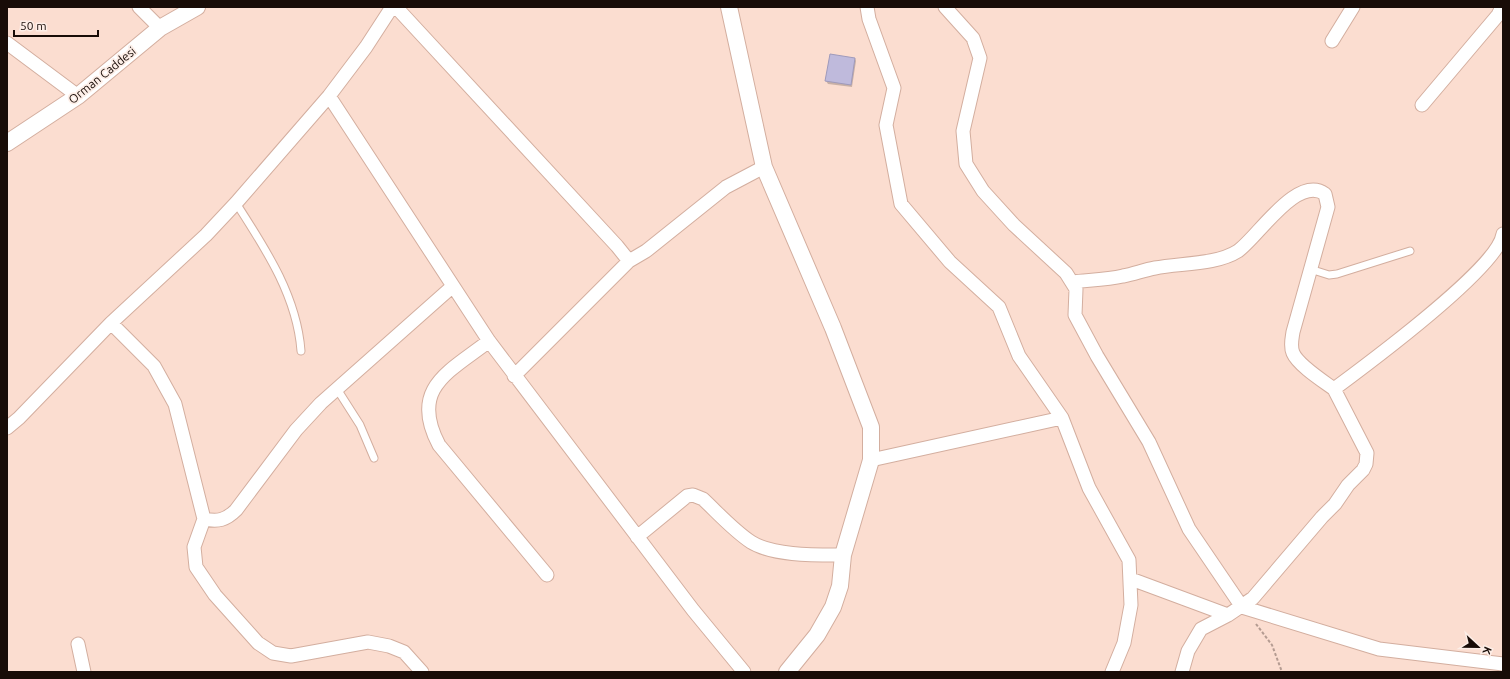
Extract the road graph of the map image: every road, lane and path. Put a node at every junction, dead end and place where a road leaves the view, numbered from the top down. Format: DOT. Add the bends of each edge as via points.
graph roads {
  1 [pos="139,7"];
  2 [pos="197,7"];
  3 [pos="392,7"];
  4 [pos="396,7"];
  5 [pos="729,7"];
  6 [pos="867,7"];
  7 [pos="946,7"];
  8 [pos="1353,7"];
  9 [pos="1502,7"];
  10 [pos="160,28"];
  11 [pos="1332,41"];
  12 [pos="7,43"];
  13 [pos="78,96"];
  14 [pos="328,96"];
  15 [pos="1422,105"];
  16 [pos="7,143"];
  17 [pos="764,167"];
  18 [pos="236,203"];
  19 [pos="1503,234"];
  20 [pos="1410,251"];
  21 [pos="629,261"];
  22 [pos="1310,269"];
  23 [pos="1072,282"];
  24 [pos="453,286"];
  25 [pos="111,323"];
  26 [pos="489,341"];
  27 [pos="301,351"];
  28 [pos="514,376"];
  29 [pos="337,388"];
  30 [pos="1334,389"];
  31 [pos="1062,418"];
  32 [pos="7,428"];
  33 [pos="374,458"];
  34 [pos="871,460"];
  35 [pos="204,519"];
  36 [pos="637,537"];
  37 [pos="844,555"];
  38 [pos="547,575"];
  39 [pos="1131,579"];
  40 [pos="1242,607"];
  41 [pos="1228,615"];
  42 [pos="1255,623"];
  43 [pos="78,644"];
  44 [pos="1503,664"];
  45 [pos="84,672"];
  46 [pos="422,672"];
  47 [pos="744,672"];
  48 [pos="787,672"];
  49 [pos="1112,672"];
  50 [pos="1182,672"];
  51 [pos="1282,672"];
  1 -- 10 [label="street"];
  2 -- 10 [label="street, Orman Caddesi"];
  3 -- 14 [label="street" via="366,47"];
  4 -- 21 [label="street"];
  5 -- 17 [label="street"];
  6 -- 31 [label="street" via="894,88 886,125 901,204 950,262 998,307 1019,356"];
  7 -- 23 [label="street" via="972,38 980,58 963,131 966,164 983,191 1014,225 1066,273"];
  8 -- 11 [label="street"];
  9 -- 15 [label="street"];
  10 -- 13 [label="street, Orman Caddesi"];
  12 -- 13 [label="street"];
  13 -- 16 [label="street, Orman Caddesi"];
  14 -- 18 [label="street"];
  14 -- 24 [label="street"];
  17 -- 21 [label="street" via="726,187 646,251"];
  17 -- 34 [label="street" via="872,427"];
  18 -- 25 [label="street" via="206,235"];
  18 -- 27 [label="lane" via="267,254 291,301"];
  19 -- 30 [label="street" via="1497,249 1475,273 1393,346"];
  20 -- 22 [label="lane" via="1337,274 1329,275"];
  21 -- 28 [label="street"];
  22 -- 23 [label="street" via="1328,207 1325,194 1319,189 1300,194 1285,204 1239,250 1228,257"];
  22 -- 30 [label="street" via="1291,344 1294,354 1301,362"];
  23 -- 40 [label="street" via="1076,290 1075,315 1149,442 1189,529"];
  24 -- 26 [label="street"];
  24 -- 29 [label="street"];
  25 -- 32 [label="street"];
  25 -- 35 [label="street" via="154,366 175,404"];
  26 -- 28 [label="street"];
  26 -- 38 [label="street" via="439,380 430,396 428,406 432,430 439,445"];
  28 -- 36 [label="street"];
  29 -- 33 [label="lane" via="360,425"];
  29 -- 35 [label="street" via="296,430 236,510 227,518 216,522"];
  30 -- 40 [label="street" via="1366,453 1366,464 1335,504 1253,598"];
  31 -- 34 [label="street"];
  31 -- 39 [label="street" via="1089,488 1129,560"];
  34 -- 37 [label="street"];
  35 -- 46 [label="street" via="194,547 196,567 215,595 258,643 273,653 291,656 368,642 404,652"];
  36 -- 37 [label="street" via="687,496 693,495 702,499 760,547 820,555"];
  36 -- 47 [label="street"];
  37 -- 48 [label="street" via="834,607 817,635"];
  39 -- 41 [label="street"];
  39 -- 49 [label="street" via="1131,605 1124,643"];
  40 -- 41 [label="street"];
  40 -- 44 [label="street" via="1379,649"];
  41 -- 50 [label="street" via="1201,629 1188,651"];
  42 -- 51 [label="path" via="1272,645"];
  43 -- 45 [label="street"];
}
